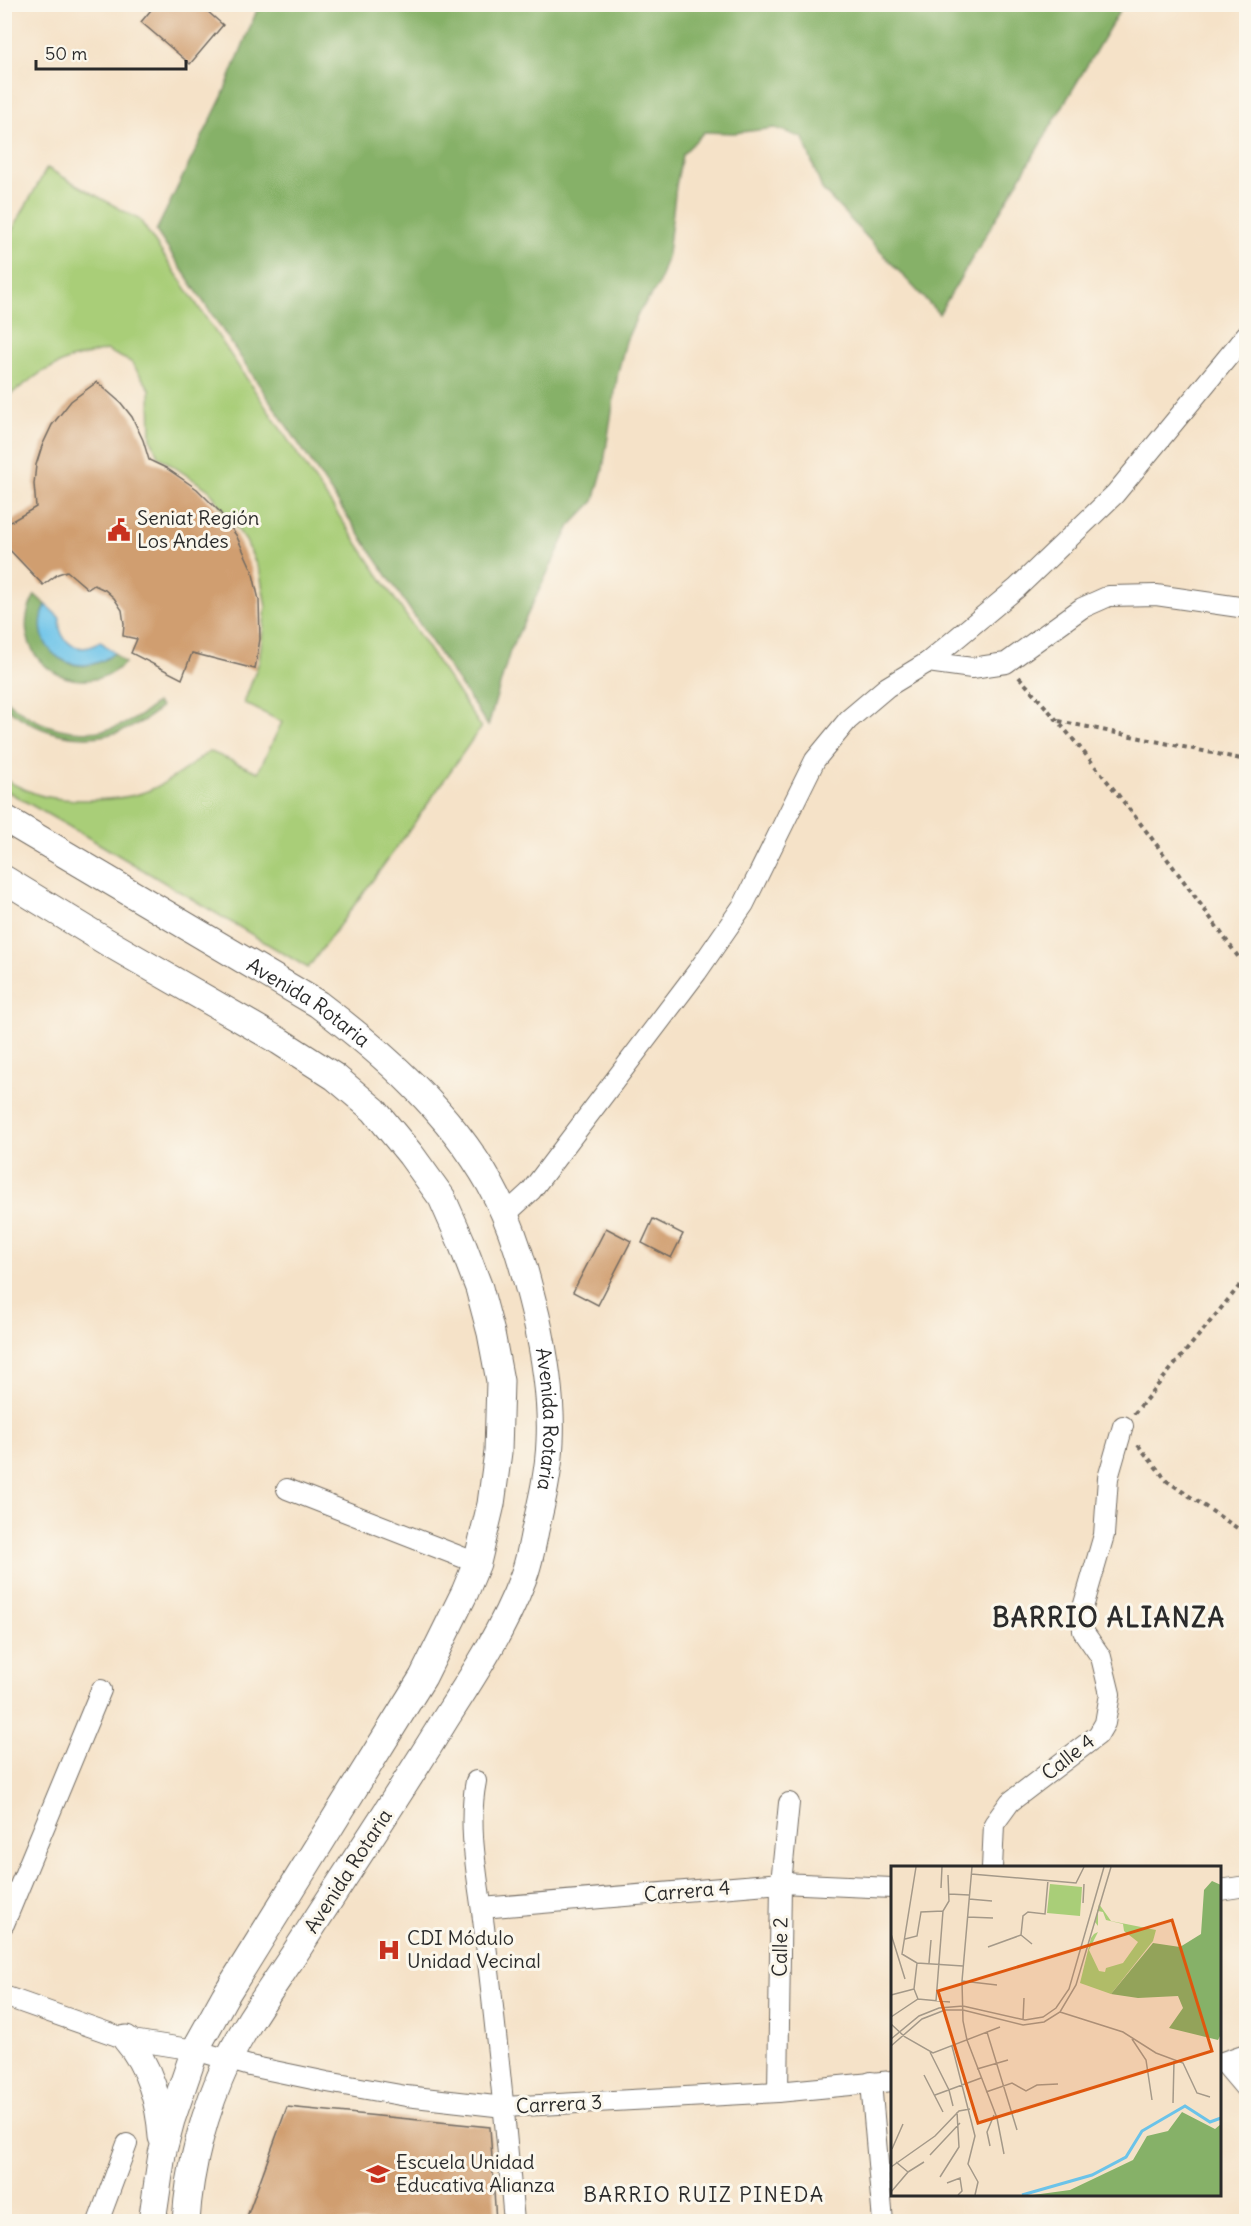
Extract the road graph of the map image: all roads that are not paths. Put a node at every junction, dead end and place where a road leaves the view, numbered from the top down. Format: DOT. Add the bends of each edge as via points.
graph roads {
  1 [pos="1246,335"];
  2 [pos="1240,356"];
  3 [pos="1246,608"];
  4 [pos="928,662"];
  5 [pos="4,818"];
  6 [pos="4,879"];
  7 [pos="505,1215"];
  8 [pos="1123,1426"];
  9 [pos="287,1489"];
  10 [pos="477,1563"];
  11 [pos="101,1690"];
  12 [pos="474,1788"];
  13 [pos="789,1803"];
  14 [pos="992,1866"];
  15 [pos="781,1883"];
  16 [pos="1246,1886"];
  17 [pos="891,1888"];
  18 [pos="1221,1890"];
  19 [pos="482,1908"];
  20 [pos="4,1923"];
  21 [pos="4,1996"];
  22 [pos="126,2039"];
  23 [pos="195,2050"];
  24 [pos="1246,2054"];
  25 [pos="229,2060"];
  26 [pos="1222,2063"];
  27 [pos="891,2081"];
  28 [pos="871,2082"];
  29 [pos="1246,2089"];
  30 [pos="778,2092"];
  31 [pos="504,2107"];
  32 [pos="127,2144"];
  33 [pos="162,2154"];
  34 [pos="98,2222"];
  35 [pos="152,2222"];
  36 [pos="186,2222"];
  37 [pos="514,2222"];
  38 [pos="883,2222"];
  1 -- 2 [label="street"];
  2 -- 4 [label="street" via="1114,494 1017,588"];
  3 -- 4 [label="street" via="1156,595 1109,596 1083,608 1006,663 972,668"];
  4 -- 7 [label="street" via="887,687 848,720 815,760 744,904 531,1191"];
  5 -- 7 [label="main road, Avenida Rotaria" via="308,998 358,1034 457,1132"];
  6 -- 10 [label="main road, Avenida Rotaria" via="335,1077 374,1110 442,1198 479,1288 500,1381 498,1452"];
  7 -- 25 [label="main road, Avenida Rotaria" via="526,1274 547,1386 550,1441 542,1502 525,1575 501,1629 423,1757"];
  8 -- 14 [label="street, Calle 4" via="1108,1478 1104,1534 1082,1611 1083,1631 1101,1658 1110,1694 1105,1724 1098,1735 1010,1802 994,1824"];
  9 -- 10 [label="street"];
  10 -- 23 [label="main road, Avenida Rotaria" via="423,1677"];
  11 -- 20 [label="street"];
  12 -- 19 [label="street" via="473,1827"];
  13 -- 15 [label="street, Calle 2"];
  15 -- 17 [label="street, Carrera 4"];
  15 -- 19 [label="street, Carrera 4"];
  15 -- 30 [label="street, Calle 2"];
  16 -- 18 [label="street"];
  19 -- 31 [label="street"];
  21 -- 22 [label="street, Carrera 3"];
  22 -- 23 [label="street, Carrera 3"];
  22 -- 33 [label="main road" via="143,2064 156,2098"];
  23 -- 25 [label="street, Carrera 3"];
  23 -- 33 [label="main road, Avenida Rotaria"];
  24 -- 26 [label="street"];
  25 -- 31 [label="street, Carrera 3" via="406,2096"];
  25 -- 36 [label="main road, Avenida Rotaria" via="204,2125"];
  26 -- 29 [label="street"];
  27 -- 28 [label="street, Carrera 3"];
  28 -- 30 [label="street, Carrera 3"];
  28 -- 38 [label="street"];
  30 -- 31 [label="street, Carrera 3"];
  31 -- 37 [label="street"];
  32 -- 34 [label="street"];
  33 -- 35 [label="main road, Avenida Rotaria"];
}
